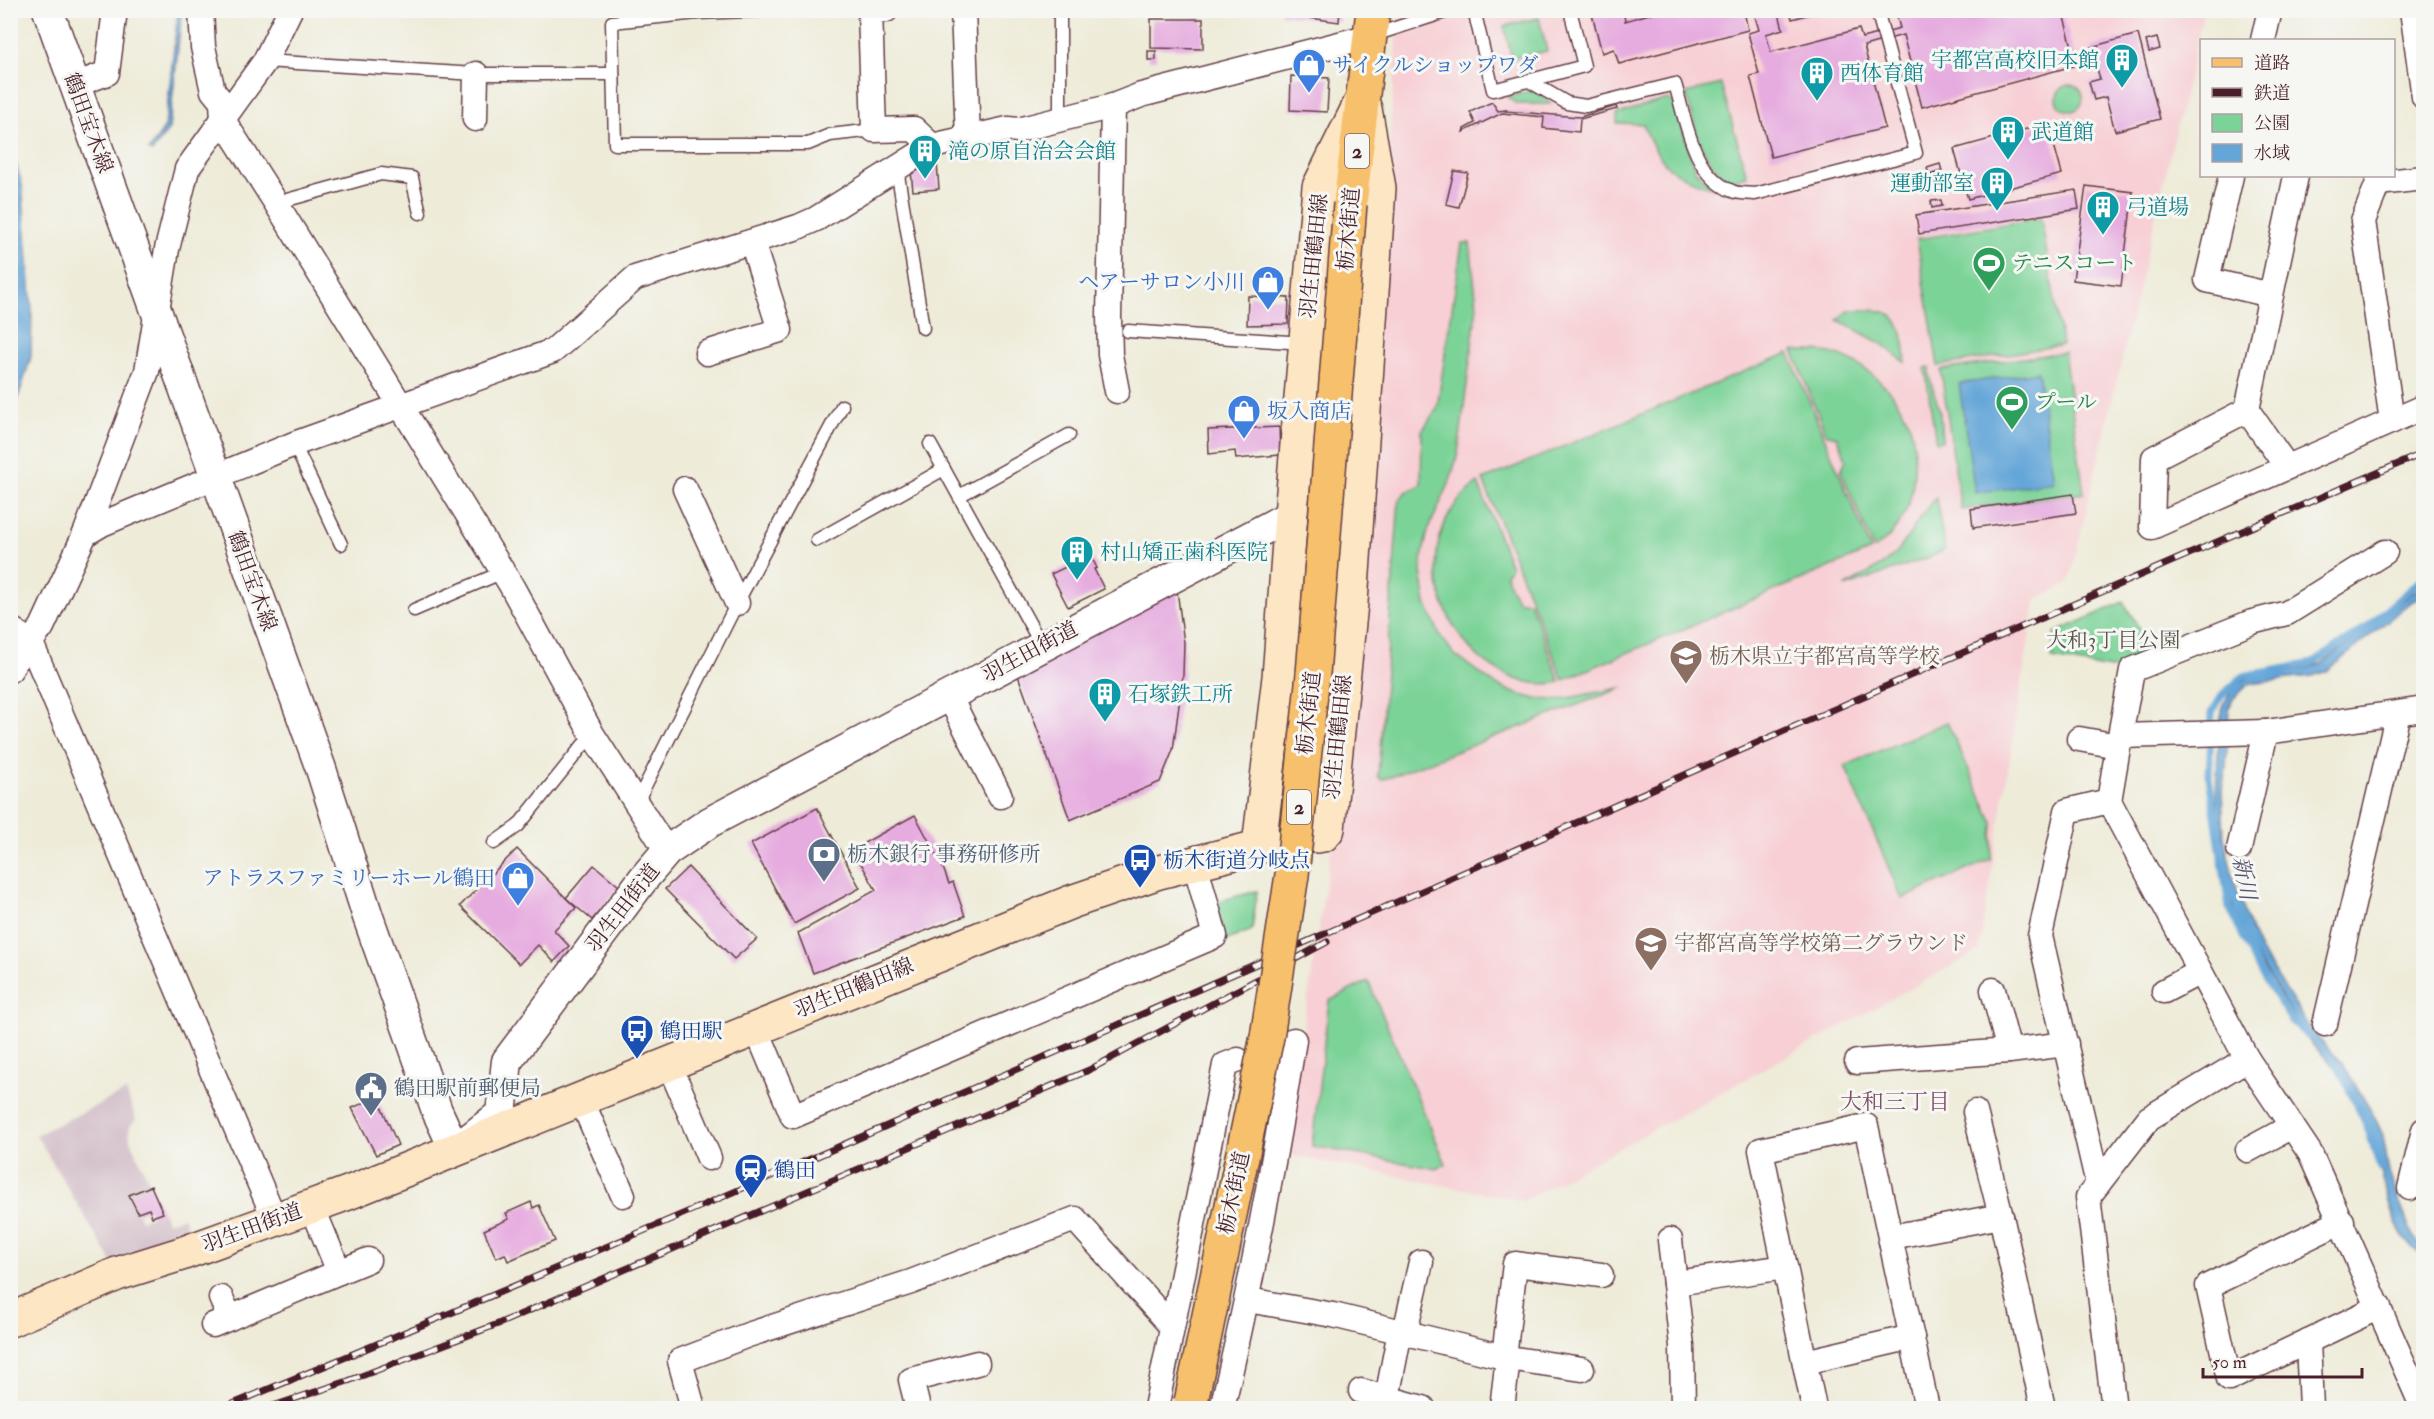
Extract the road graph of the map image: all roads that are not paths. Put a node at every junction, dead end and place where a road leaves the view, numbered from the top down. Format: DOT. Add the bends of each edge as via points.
graph roads {
  1 [pos="48,10"];
  2 [pos="115,10"];
  3 [pos="201,10"];
  4 [pos="290,10"];
  5 [pos="777,10"];
  6 [pos="886,10"];
  7 [pos="963,10"];
  8 [pos="1060,10"];
  9 [pos="1451,10"];
  10 [pos="1474,10"];
  11 [pos="1570,10"];
  12 [pos="1877,10"];
  13 [pos="2270,10"];
  14 [pos="2412,10"];
  15 [pos="697,12"];
  16 [pos="1372,23"];
  17 [pos="2265,39"];
  18 [pos="265,61"];
  19 [pos="476,74"];
  20 [pos="613,74"];
  21 [pos="1529,81"];
  22 [pos="75,85"];
  23 [pos="2424,97"];
  24 [pos="1363,98"];
  25 [pos="1113,106"];
  26 [pos="475,119"];
  27 [pos="1060,119"];
  28 [pos="223,120"];
  29 [pos="874,130"];
  30 [pos="968,139"];
  31 [pos="932,146"];
  32 [pos="897,170"];
  33 [pos="2231,177"];
  34 [pos="2295,177"];
  35 [pos="2424,178"];
  36 [pos="276,203"];
  37 [pos="420,213"];
  38 [pos="752,242"];
  39 [pos="2271,295"];
  40 [pos="157,315"];
  41 [pos="923,328"];
  42 [pos="1128,331"];
  43 [pos="1305,343"];
  44 [pos="707,353"];
  45 [pos="1117,391"];
  46 [pos="399,405"];
  47 [pos="842,406"];
  48 [pos="2424,407"];
  49 [pos="2247,410"];
  50 [pos="2392,422"];
  51 [pos="1069,435"];
  52 [pos="294,444"];
  53 [pos="930,444"];
  54 [pos="2287,467"];
  55 [pos="944,469"];
  56 [pos="214,477"];
  57 [pos="685,489"];
  58 [pos="959,496"];
  59 [pos="1291,515"];
  60 [pos="85,534"];
  61 [pos="817,540"];
  62 [pos="341,544"];
  63 [pos="2385,552"];
  64 [pos="503,572"];
  65 [pos="737,603"];
  66 [pos="414,610"];
  67 [pos="10,628"];
  68 [pos="31,643"];
  69 [pos="1042,646"];
  70 [pos="10,670"];
  71 [pos="949,696"];
  72 [pos="2424,709"];
  73 [pos="2398,713"];
  74 [pos="2266,732"];
  75 [pos="592,734"];
  76 [pos="2079,739"];
  77 [pos="2119,740"];
  78 [pos="1000,796"];
  79 [pos="2109,801"];
  80 [pos="638,802"];
  81 [pos="1317,836"];
  82 [pos="494,843"];
  83 [pos="2239,849"];
  84 [pos="667,851"];
  85 [pos="1195,863"];
  86 [pos="2200,972"];
  87 [pos="1993,990"];
  88 [pos="2164,991"];
  89 [pos="2325,1024"];
  90 [pos="756,1028"];
  91 [pos="1285,1043"];
  92 [pos="2066,1044"];
  93 [pos="2009,1051"];
  94 [pos="2247,1059"];
  95 [pos="1238,1060"];
  96 [pos="1857,1062"];
  97 [pos="669,1064"];
  98 [pos="581,1099"];
  99 [pos="1975,1112"];
  100 [pos="2292,1126"];
  101 [pos="2424,1130"];
  102 [pos="455,1150"];
  103 [pos="2248,1150"];
  104 [pos="709,1158"];
  105 [pos="2098,1184"];
  106 [pos="2410,1188"];
  107 [pos="623,1195"];
  108 [pos="312,1206"];
  109 [pos="2001,1216"];
  110 [pos="275,1220"];
  111 [pos="2342,1221"];
  112 [pos="1891,1237"];
  113 [pos="1670,1240"];
  114 [pos="368,1260"];
  115 [pos="1421,1262"];
  116 [pos="1785,1267"];
  117 [pos="339,1272"];
  118 [pos="1601,1275"];
  119 [pos="1676,1283"];
  120 [pos="1248,1300"];
  121 [pos="2379,1307"];
  122 [pos="221,1314"];
  123 [pos="10,1320"];
  124 [pos="1173,1327"];
  125 [pos="1402,1331"];
  126 [pos="1912,1337"];
  127 [pos="2308,1341"];
  128 [pos="1506,1357"];
  129 [pos="1805,1362"];
  130 [pos="977,1363"];
  131 [pos="1582,1369"];
  132 [pos="1361,1392"];
  133 [pos="1387,1398"];
  134 [pos="1201,1406"];
  135 [pos="693,1408"];
  136 [pos="918,1408"];
  137 [pos="1156,1408"];
  138 [pos="1423,1408"];
  139 [pos="1502,1408"];
  140 [pos="1683,1408"];
  141 [pos="1814,1408"];
  142 [pos="1927,1408"];
  143 [pos="2043,1408"];
  144 [pos="2114,1408"];
  145 [pos="2312,1408"];
  146 [pos="2423,1408"];
  1 -- 22 [label="street, 鶴田宝木線"];
  2 -- 22 [label="street" via="107,73"];
  3 -- 28 [label="street" via="203,47 213,91 222,102"];
  4 -- 18 [label="street"];
  5 -- 15 [label="lane"];
  6 -- 29 [label="street" via="870,11"];
  7 -- 30 [label="street"];
  8 -- 27 [label="lane"];
  9 -- 16 [label="lane"];
  10 -- 21 [label="lane" via="1494,90"];
  11 -- 21 [label="lane" via="1584,66"];
  12 -- 21 [label="lane" via="1916,153 1755,194 1733,191 1712,177 1698,159 1676,84 1586,106 1567,103"];
  13 -- 17 [label="street"];
  14 -- 23 [label="street"];
  15 -- 20 [label="lane" via="612,22"];
  16 -- 24 [label="main road, 栃木街道 / 2"];
  16 -- 25 [label="street"];
  18 -- 19 [label="lane"];
  18 -- 28 [label="street"];
  19 -- 20 [label="lane"];
  19 -- 26 [label="street"];
  20 -- 29 [label="lane" via="615,144 808,144 830,135"];
  22 -- 40 [label="street, 鶴田宝木線"];
  24 -- 43 [label="main road, 羽生田鶴田線" via="1319,187"];
  24 -- 81 [label="main road, 羽生田鶴田線" via="1379,188 1341,716 1328,829"];
  24 -- 134 [label="main road, 栃木街道 / 2, bridge" via="1350,204 1313,674 1292,875"];
  25 -- 27 [label="street"];
  25 -- 45 [label="street" via="1109,317 1110,355"];
  27 -- 30 [label="street"];
  28 -- 36 [label="street"];
  28 -- 40 [label="street" via="187,169 167,249"];
  29 -- 31 [label="street" via="914,129"];
  30 -- 31 [label="street"];
  31 -- 32 [label="street"];
  32 -- 38 [label="street" via="816,219"];
  32 -- 41 [label="lane"];
  33 -- 39 [label="street" via="2207,280"];
  34 -- 39 [label="street"];
  35 -- 50 [label="street" via="2378,183 2363,220"];
  36 -- 37 [label="lane" via="381,174 412,178"];
  36 -- 46 [label="street"];
  38 -- 44 [label="street" via="780,330"];
  38 -- 46 [label="street" via="635,278 553,351"];
  39 -- 49 [label="street"];
  40 -- 56 [label="street, 鶴田宝木線"];
  40 -- 60 [label="street" via="147,371"];
  42 -- 43 [label="lane"];
  43 -- 59 [label="main road, 羽生田鶴田線"];
  46 -- 52 [label="street"];
  46 -- 64 [label="street"];
  47 -- 65 [label="lane"];
  48 -- 50 [label="street"];
  49 -- 54 [label="street"];
  49 -- 54 [label="street" via="2154,458 2152,527"];
  50 -- 54 [label="street"];
  51 -- 58 [label="lane"];
  52 -- 56 [label="street"];
  52 -- 62 [label="lane"];
  53 -- 55 [label="lane"];
  55 -- 58 [label="lane"];
  55 -- 61 [label="lane"];
  56 -- 60 [label="street"];
  56 -- 102 [label="street, 鶴田宝木線" via="321,769 433,1101"];
  57 -- 65 [label="street"];
  58 -- 69 [label="lane"];
  59 -- 69 [label="street, 羽生田街道"];
  59 -- 85 [label="main road, 羽生田鶴田線" via="1265,845"];
  60 -- 68 [label="street"];
  63 -- 77 [label="street" via="2287,613 2252,622 2132,670"];
  64 -- 66 [label="lane"];
  64 -- 75 [label="street"];
  65 -- 80 [label="lane"];
  67 -- 68 [label="street"];
  68 -- 70 [label="street"];
  68 -- 110 [label="street"];
  69 -- 71 [label="street, 羽生田街道"];
  71 -- 78 [label="street"];
  71 -- 84 [label="street, 羽生田街道" via="710,822"];
  72 -- 73 [label="street"];
  73 -- 74 [label="street"];
  73 -- 89 [label="street"];
  74 -- 77 [label="street"];
  74 -- 83 [label="street"];
  75 -- 80 [label="street"];
  75 -- 82 [label="lane" via="518,826"];
  76 -- 77 [label="street"];
  77 -- 79 [label="street"];
  79 -- 86 [label="street"];
  79 -- 92 [label="street" via="2067,811 2040,936"];
  80 -- 84 [label="street"];
  84 -- 102 [label="street, 羽生田街道" via="507,1061 501,1114"];
  85 -- 90 [label="main road, 羽生田鶴田線" via="1071,902"];
  85 -- 90 [label="street" via="1215,936 793,1116"];
  86 -- 88 [label="street"];
  86 -- 94 [label="street"];
  87 -- 93 [label="street"];
  90 -- 97 [label="main road, 羽生田鶴田線"];
  91 -- 120 [label="street" via="1294,1040"];
  92 -- 93 [label="street"];
  92 -- 105 [label="street"];
  93 -- 96 [label="street"];
  94 -- 100 [label="street"];
  94 -- 105 [label="street" via="2150,1118"];
  95 -- 124 [label="street" via="1225,1065"];
  97 -- 98 [label="main road, 羽生田鶴田線"];
  97 -- 104 [label="street"];
  98 -- 102 [label="main road, 羽生田鶴田線"];
  98 -- 107 [label="street"];
  99 -- 109 [label="street"];
  100 -- 103 [label="street"];
  100 -- 111 [label="street" via="2310,1153"];
  101 -- 106 [label="street"];
  102 -- 108 [label="main road, 羽生田街道"];
  105 -- 144 [label="street" via="2088,1197"];
  108 -- 110 [label="main road, 羽生田街道"];
  108 -- 117 [label="street"];
  109 -- 112 [label="street"];
  109 -- 143 [label="street"];
  110 -- 123 [label="main road, 羽生田街道" via="117,1274"];
  111 -- 121 [label="street"];
  111 -- 127 [label="street" via="2208,1286 2229,1379"];
  112 -- 116 [label="street" via="1866,1126 1761,1150"];
  112 -- 126 [label="street"];
  113 -- 119 [label="street"];
  114 -- 117 [label="street"];
  115 -- 125 [label="street"];
  116 -- 119 [label="street"];
  116 -- 129 [label="street"];
  117 -- 122 [label="street"];
  118 -- 128 [label="street" via="1515,1264"];
  119 -- 140 [label="street"];
  120 -- 125 [label="street"];
  120 -- 134 [label="street"];
  121 -- 127 [label="street"];
  121 -- 146 [label="street"];
  124 -- 135 [label="street" via="1075,1219 911,1282 680,1361"];
  124 -- 137 [label="street"];
  125 -- 128 [label="street"];
  125 -- 133 [label="street"];
  126 -- 129 [label="street"];
  126 -- 142 [label="street"];
  127 -- 145 [label="street"];
  128 -- 131 [label="street"];
  128 -- 139 [label="street"];
  129 -- 141 [label="street"];
  130 -- 136 [label="street" via="911,1380"];
  132 -- 133 [label="street"];
  133 -- 138 [label="street"];
}
